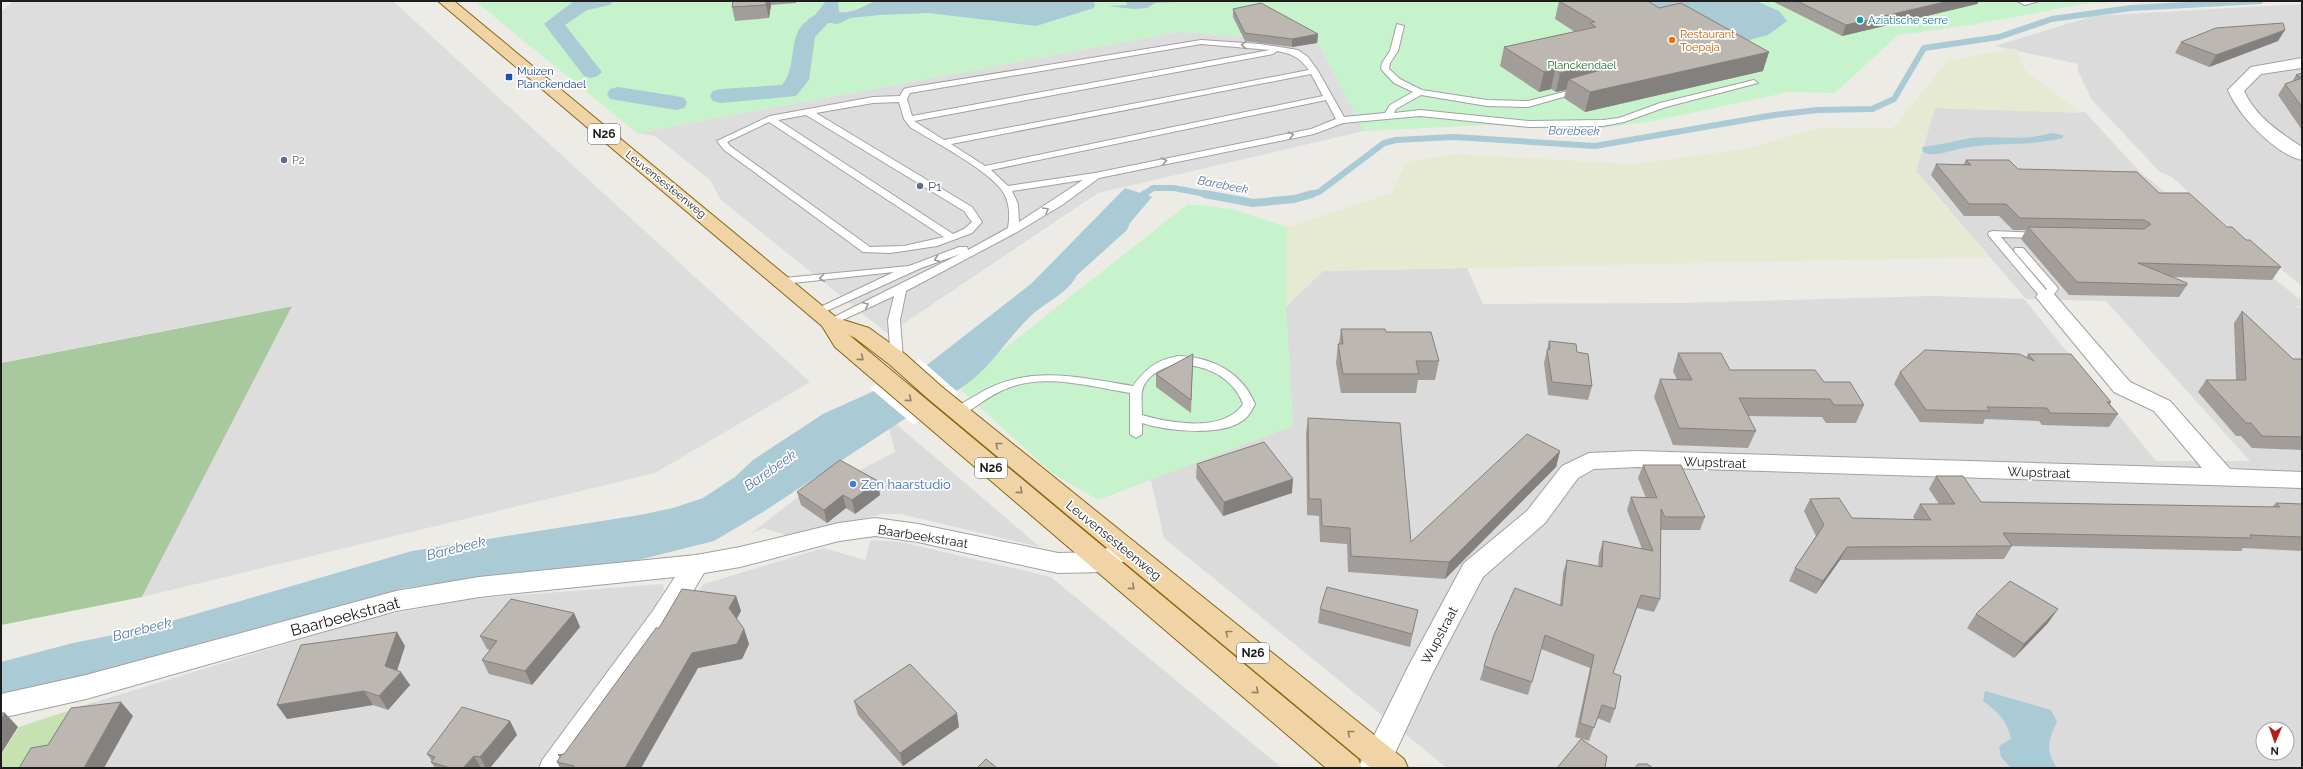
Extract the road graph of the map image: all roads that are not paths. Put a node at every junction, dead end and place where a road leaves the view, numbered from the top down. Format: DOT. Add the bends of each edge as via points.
graph roads {
  1 [pos="445,1"];
  2 [pos="2021,1"];
  3 [pos="2035,1"];
  4 [pos="1400,26"];
  5 [pos="1288,50"];
  6 [pos="2302,63"];
  7 [pos="1314,71"];
  8 [pos="1754,83"];
  9 [pos="1592,88"];
  10 [pos="1420,92"];
  11 [pos="1329,97"];
  12 [pos="902,99"];
  13 [pos="808,112"];
  14 [pos="1388,115"];
  15 [pos="770,119"];
  16 [pos="908,119"];
  17 [pos="1340,120"];
  18 [pos="941,143"];
  19 [pos="2302,155"];
  20 [pos="982,169"];
  21 [pos="1096,176"];
  22 [pos="1006,189"];
  23 [pos="1013,230"];
  24 [pos="2049,235"];
  25 [pos="951,237"];
  26 [pos="2019,250"];
  27 [pos="917,266"];
  28 [pos="784,281"];
  29 [pos="901,289"];
  30 [pos="2046,297"];
  31 [pos="824,317"];
  32 [pos="897,359"];
  33 [pos="1136,390"];
  34 [pos="958,412"];
  35 [pos="1136,417"];
  36 [pos="1136,434"];
  37 [pos="2224,478"];
  38 [pos="2302,480"];
  39 [pos="1126,549"];
  40 [pos="1102,562"];
  41 [pos="696,565"];
  42 [pos="1,706"];
  43 [pos="1382,765"];
  44 [pos="554,768"];
  45 [pos="1347,768"];
  1 -- 28 [label="main road, Leuvensesteenweg / N26"];
  2 -- 3 [label="lane"];
  4 -- 10 [label="lane" via="1394,51 1385,69 1397,81"];
  5 -- 7 [label="lane" via="1305,59"];
  5 -- 12 [label="lane, one-way" via="1201,42 907,91"];
  5 -- 16 [label="lane"];
  6 -- 19 [label="street" via="2256,70 2236,90 2240,103 2265,128"];
  7 -- 11 [label="lane"];
  7 -- 18 [label="lane"];
  8 -- 14 [label="lane" via="1663,105 1621,120 1595,124 1529,124 1420,113"];
  9 -- 10 [label="lane" via="1528,104 1487,103"];
  10 -- 14 [label="lane" via="1393,107"];
  11 -- 17 [label="lane"];
  11 -- 20 [label="lane"];
  12 -- 13 [label="lane" via="873,100"];
  12 -- 16 [label="lane"];
  13 -- 15 [label="lane"];
  13 -- 25 [label="lane" via="968,209 977,222 969,231"];
  14 -- 17 [label="lane"];
  15 -- 25 [label="lane"];
  15 -- 25 [label="lane" via="722,141 727,148 867,250 888,251"];
  16 -- 18 [label="lane"];
  21 -- 17 [label="lane, one-way" via="1314,131"];
  18 -- 20 [label="lane"];
  20 -- 22 [label="lane"];
  21 -- 22 [label="lane"];
  23 -- 21 [label="lane, one-way"];
  22 -- 23 [label="lane" via="1016,216"];
  23 -- 27 [label="lane, one-way"];
  23 -- 29 [label="lane"];
  24 -- 30 [label="lane" via="1993,234"];
  26 -- 30 [label="lane" via="2053,289"];
  27 -- 28 [label="lane, one-way"];
  27 -- 31 [label="lane"];
  28 -- 31 [label="main road, Leuvensesteenweg / N26"];
  31 -- 29 [label="lane, one-way"];
  29 -- 32 [label="lane" via="894,320"];
  30 -- 37 [label="street" via="2122,387 2162,406"];
  31 -- 32 [label="main road, Leuvensesteenweg / N26" via="862,333"];
  31 -- 40 [label="main road, Leuvensesteenweg / N26, one-way" via="842,342"];
  32 -- 34 [label="main road, Leuvensesteenweg / N26"];
  33 -- 34 [label="lane" via="1075,381 1027,381 1004,385"];
  33 -- 35 [label="lane"];
  33 -- 35 [label="lane" via="1156,366 1173,360 1191,360 1228,375 1243,390 1248,404 1242,415 1227,423 1188,428 1161,425"];
  39 -- 34 [label="main road, Leuvensesteenweg / N26, one-way"];
  35 -- 36 [label="lane"];
  37 -- 38 [label="street, Wupstraat"];
  37 -- 43 [label="street, Wupstraat" via="1638,459 1589,461 1570,472 1536,517 1473,570 1419,673"];
  39 -- 40 [label="street, Baarbeekstraat"];
  43 -- 39 [label="main road, Leuvensesteenweg / N26, one-way"];
  40 -- 41 [label="street, Baarbeekstraat" via="1058,563 918,533 875,528 839,532 740,557"];
  40 -- 45 [label="main road, Leuvensesteenweg / N26, one-way"];
  41 -- 42 [label="street, Baarbeekstraat" via="479,587 396,601 86,687"];
  41 -- 44 [label="street" via="662,618"];
}
